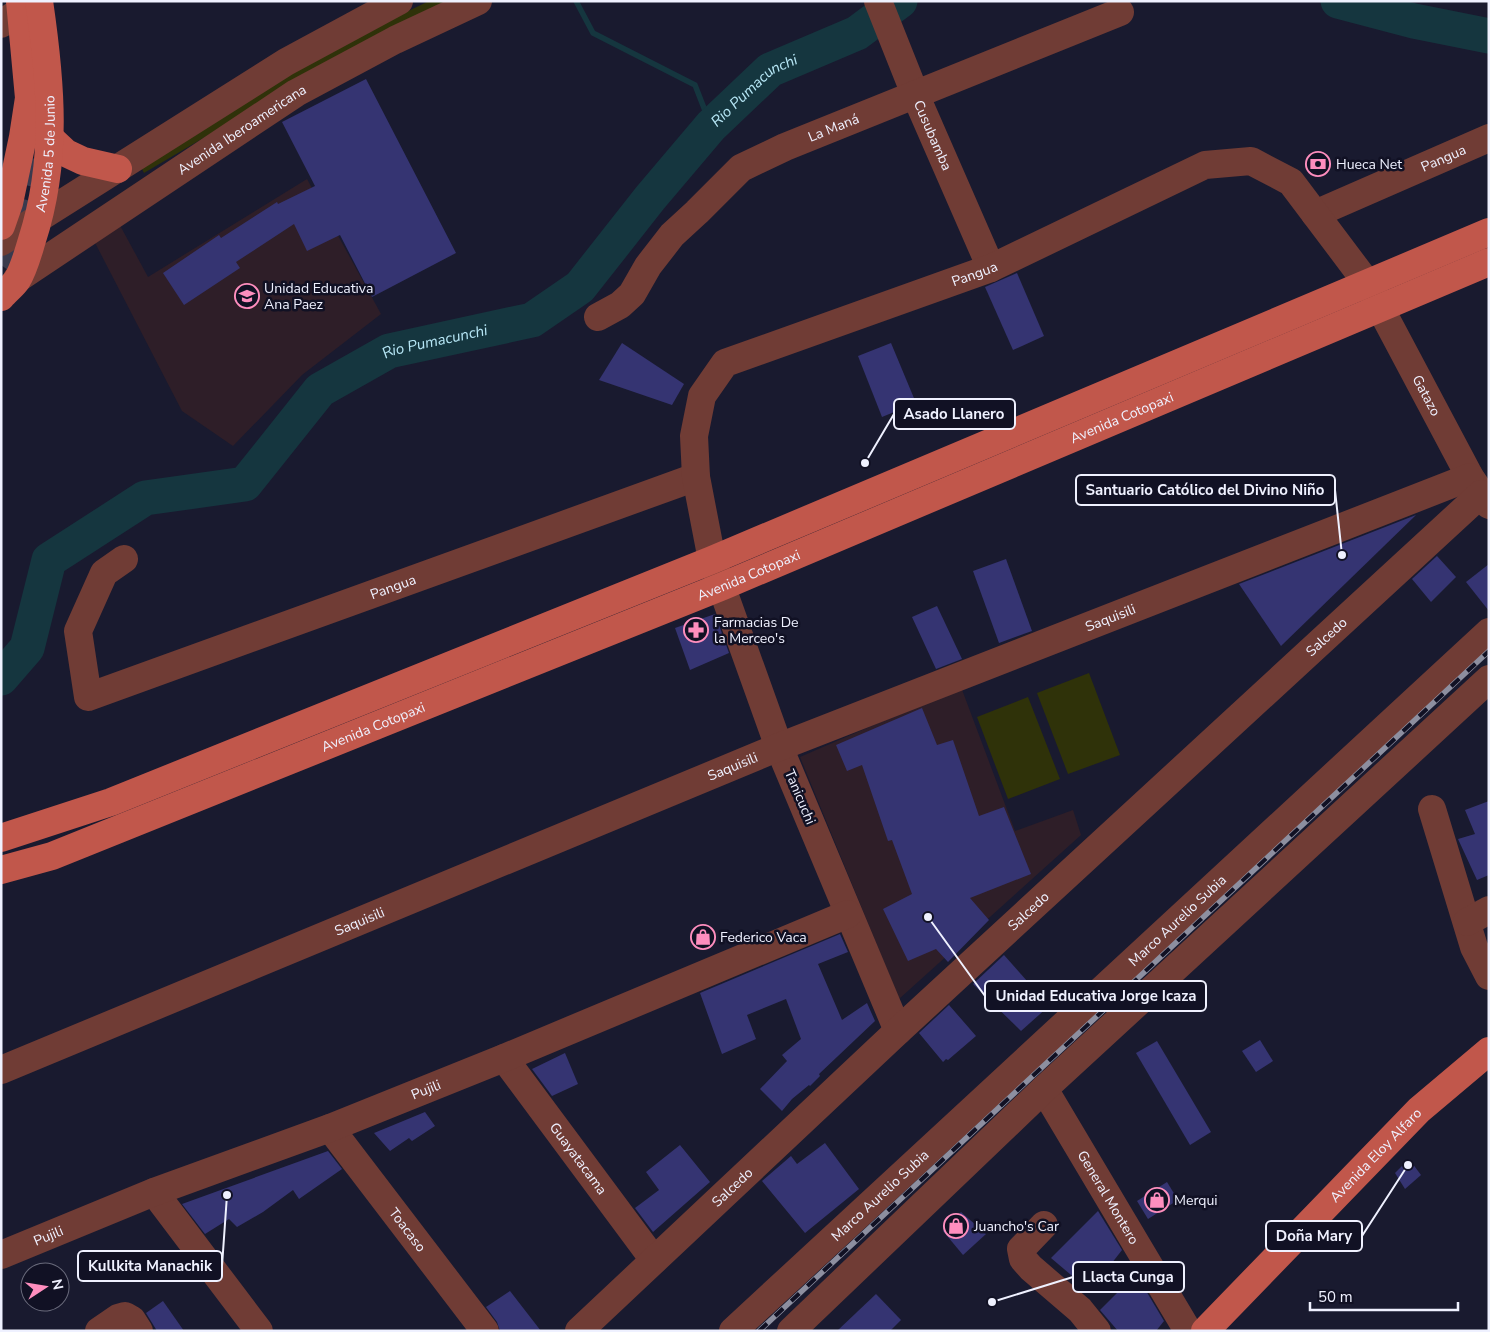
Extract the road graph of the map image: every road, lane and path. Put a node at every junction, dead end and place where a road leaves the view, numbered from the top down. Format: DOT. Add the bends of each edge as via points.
graph roads {
  1 [pos="399,1"];
  2 [pos="478,1"];
  3 [pos="878,1"];
  4 [pos="23,8"];
  5 [pos="1120,12"];
  6 [pos="912,86"];
  7 [pos="50,138"];
  8 [pos="1489,138"];
  9 [pos="118,170"];
  10 [pos="1315,214"];
  11 [pos="39,220"];
  12 [pos="1,226"];
  13 [pos="1489,232"];
  14 [pos="1,242"];
  15 [pos="1489,262"];
  16 [pos="991,268"];
  17 [pos="1367,283"];
  18 [pos="9,288"];
  19 [pos="1381,308"];
  20 [pos="598,317"];
  21 [pos="1020,430"];
  22 [pos="1032,456"];
  23 [pos="696,477"];
  24 [pos="1480,492"];
  25 [pos="124,559"];
  26 [pos="712,560"];
  27 [pos="723,586"];
  28 [pos="1489,632"];
  29 [pos="1489,679"];
  30 [pos="778,747"];
  31 [pos="1432,809"];
  32 [pos="1,838"];
  33 [pos="52,856"];
  34 [pos="1,870"];
  35 [pos="1,883"];
  36 [pos="848,914"];
  37 [pos="1478,916"];
  38 [pos="1489,976"];
  39 [pos="898,1031"];
  40 [pos="1489,1051"];
  41 [pos="504,1058"];
  42 [pos="1,1070"];
  43 [pos="1044,1089"];
  44 [pos="330,1128"];
  45 [pos="154,1192"];
  46 [pos="1044,1224"];
  47 [pos="1,1255"];
  48 [pos="654,1260"];
  49 [pos="99,1331"];
  50 [pos="139,1331"];
  51 [pos="259,1331"];
  52 [pos="485,1331"];
  53 [pos="579,1331"];
  54 [pos="733,1331"];
  55 [pos="791,1331"];
  56 [pos="1098,1331"];
  57 [pos="1188,1331"];
  58 [pos="1205,1331"];
  1 -- 9 [label="street" via="286,62"];
  2 -- 18 [label="street, Avenida Iberoamericana" via="395,40 296,93"];
  3 -- 6 [label="street, Cusubamba"];
  4 -- 7 [label="main road, Avenida 5 de Junio" via="45,43 51,107"];
  4 -- 12 [label="main road, Avenida 5 de Junio" via="29,98 9,203"];
  5 -- 6 [label="street, La Maná"];
  6 -- 16 [label="street, Cusubamba"];
  6 -- 20 [label="street, La Maná" via="740,168 672,235 632,294"];
  7 -- 9 [label="main road" via="66,153 83,161"];
  7 -- 11 [label="main road, Avenida 5 de Junio"];
  8 -- 10 [label="street, Pangua"];
  9 -- 11 [label="street"];
  10 -- 16 [label="street, Pangua" via="1292,182 1251,162 1205,165"];
  10 -- 17 [label="street, Pangua"];
  11 -- 14 [label="street"];
  11 -- 18 [label="main road, Avenida 5 de Junio"];
  13 -- 17 [label="main road, Avenida Cotopaxi"];
  15 -- 19 [label="main road, Avenida Cotopaxi"];
  16 -- 23 [label="street, Pangua" via="725,363 702,396 694,436"];
  17 -- 19 [label="street, Gatazo"];
  17 -- 21 [label="main road, Avenida Cotopaxi"];
  19 -- 22 [label="main road, Avenida Cotopaxi"];
  19 -- 24 [label="street, Gatazo"];
  21 -- 22 [label="main road"];
  21 -- 26 [label="main road, Avenida Cotopaxi"];
  22 -- 27 [label="main road, Avenida Cotopaxi"];
  23 -- 25 [label="street, Pangua" via="88,697 78,631 104,573"];
  23 -- 26 [label="street, Pangua"];
  24 -- 30 [label="street, Saquisili"];
  24 -- 39 [label="street, Salcedo"];
  26 -- 27 [label="street, Tanicuchi"];
  26 -- 32 [label="main road, Avenida Cotopaxi" via="111,802"];
  27 -- 30 [label="street, Tanicuchi"];
  27 -- 33 [label="main road, Avenida Cotopaxi"];
  28 -- 54 [label="street, Marco Aurelio Subia"];
  29 -- 43 [label="street"];
  30 -- 36 [label="street, Tanicuchi"];
  30 -- 42 [label="street, Saquisili"];
  31 -- 37 [label="street"];
  33 -- 34 [label="main road, Avenida Cotopaxi"];
  33 -- 35 [label="street"];
  36 -- 39 [label="street, Tanicuchi"];
  36 -- 41 [label="street, Pujili"];
  37 -- 38 [label="street" via="1474,947"];
  39 -- 48 [label="street, Salcedo"];
  40 -- 58 [label="main road, Avenida Eloy Alfaro" via="1419,1110"];
  41 -- 44 [label="street, Pujili"];
  41 -- 48 [label="street, Guayatacama"];
  43 -- 55 [label="street"];
  43 -- 57 [label="street, General Montero"];
  44 -- 45 [label="street, Pujili"];
  44 -- 52 [label="street, Toacaso"];
  45 -- 47 [label="street, Pujili"];
  45 -- 51 [label="street"];
  46 -- 56 [label="street" via="1021,1249 1023,1259 1080,1310"];
  48 -- 53 [label="street, Salcedo"];
  49 -- 50 [label="street" via="125,1316"];
}
